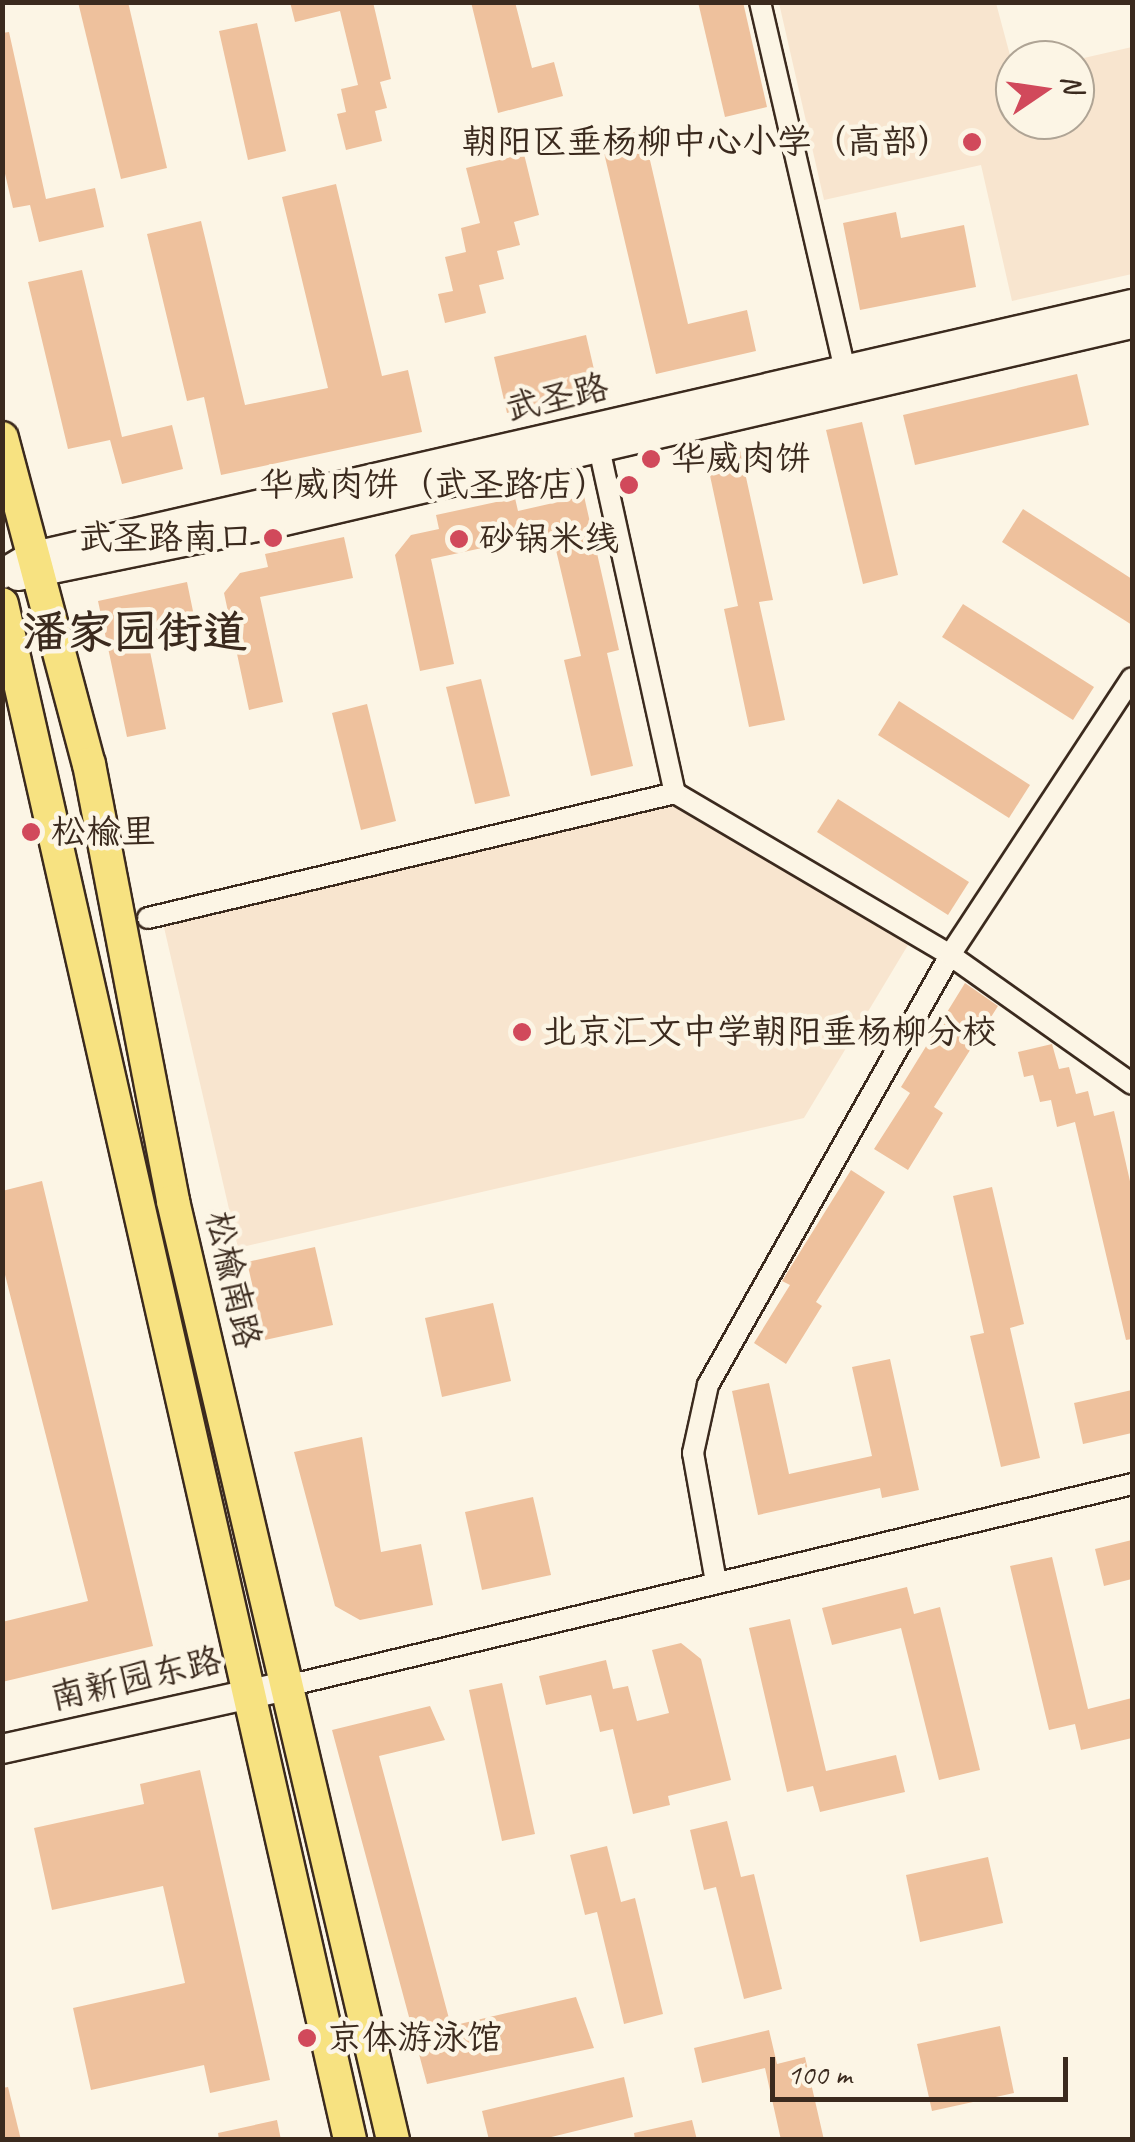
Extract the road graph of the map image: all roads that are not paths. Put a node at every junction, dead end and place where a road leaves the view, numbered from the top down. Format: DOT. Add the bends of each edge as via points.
graph roads {
  1 [pos="760,2"];
  2 [pos="1132,304"];
  3 [pos="1132,324"];
  4 [pos="845,371"];
  5 [pos="2,438"];
  6 [pos="598,448"];
  7 [pos="20,571"];
  8 [pos="2,604"];
  9 [pos="1132,678"];
  10 [pos="675,793"];
  11 [pos="148,918"];
  12 [pos="950,955"];
  13 [pos="1132,1084"];
  14 [pos="1132,1484"];
  15 [pos="716,1582"];
  16 [pos="287,1686"];
  17 [pos="246,1692"];
  18 [pos="2,1749"];
  19 [pos="350,2140"];
  20 [pos="393,2140"];
  1 -- 4 [label="street"];
  2 -- 4 [label="street, 武圣路"];
  3 -- 6 [label="street, 武圣路"];
  4 -- 7 [label="street, 武圣路"];
  5 -- 7 [label="main road, 松榆南路"];
  6 -- 7 [label="street, 武圣路"];
  6 -- 10 [label="street"];
  7 -- 16 [label="main road, 松榆南路" via="106,844 173,1201"];
  8 -- 17 [label="main road"];
  9 -- 12 [label="street"];
  10 -- 11 [label="street"];
  10 -- 12 [label="street"];
  12 -- 13 [label="street"];
  12 -- 15 [label="street" via="708,1386 693,1453"];
  14 -- 15 [label="street"];
  15 -- 16 [label="street"];
  16 -- 17 [label="street, 南新园东路"];
  16 -- 20 [label="main road, 松榆南路"];
  17 -- 18 [label="street, 南新园东路"];
  17 -- 19 [label="main road"];
}
